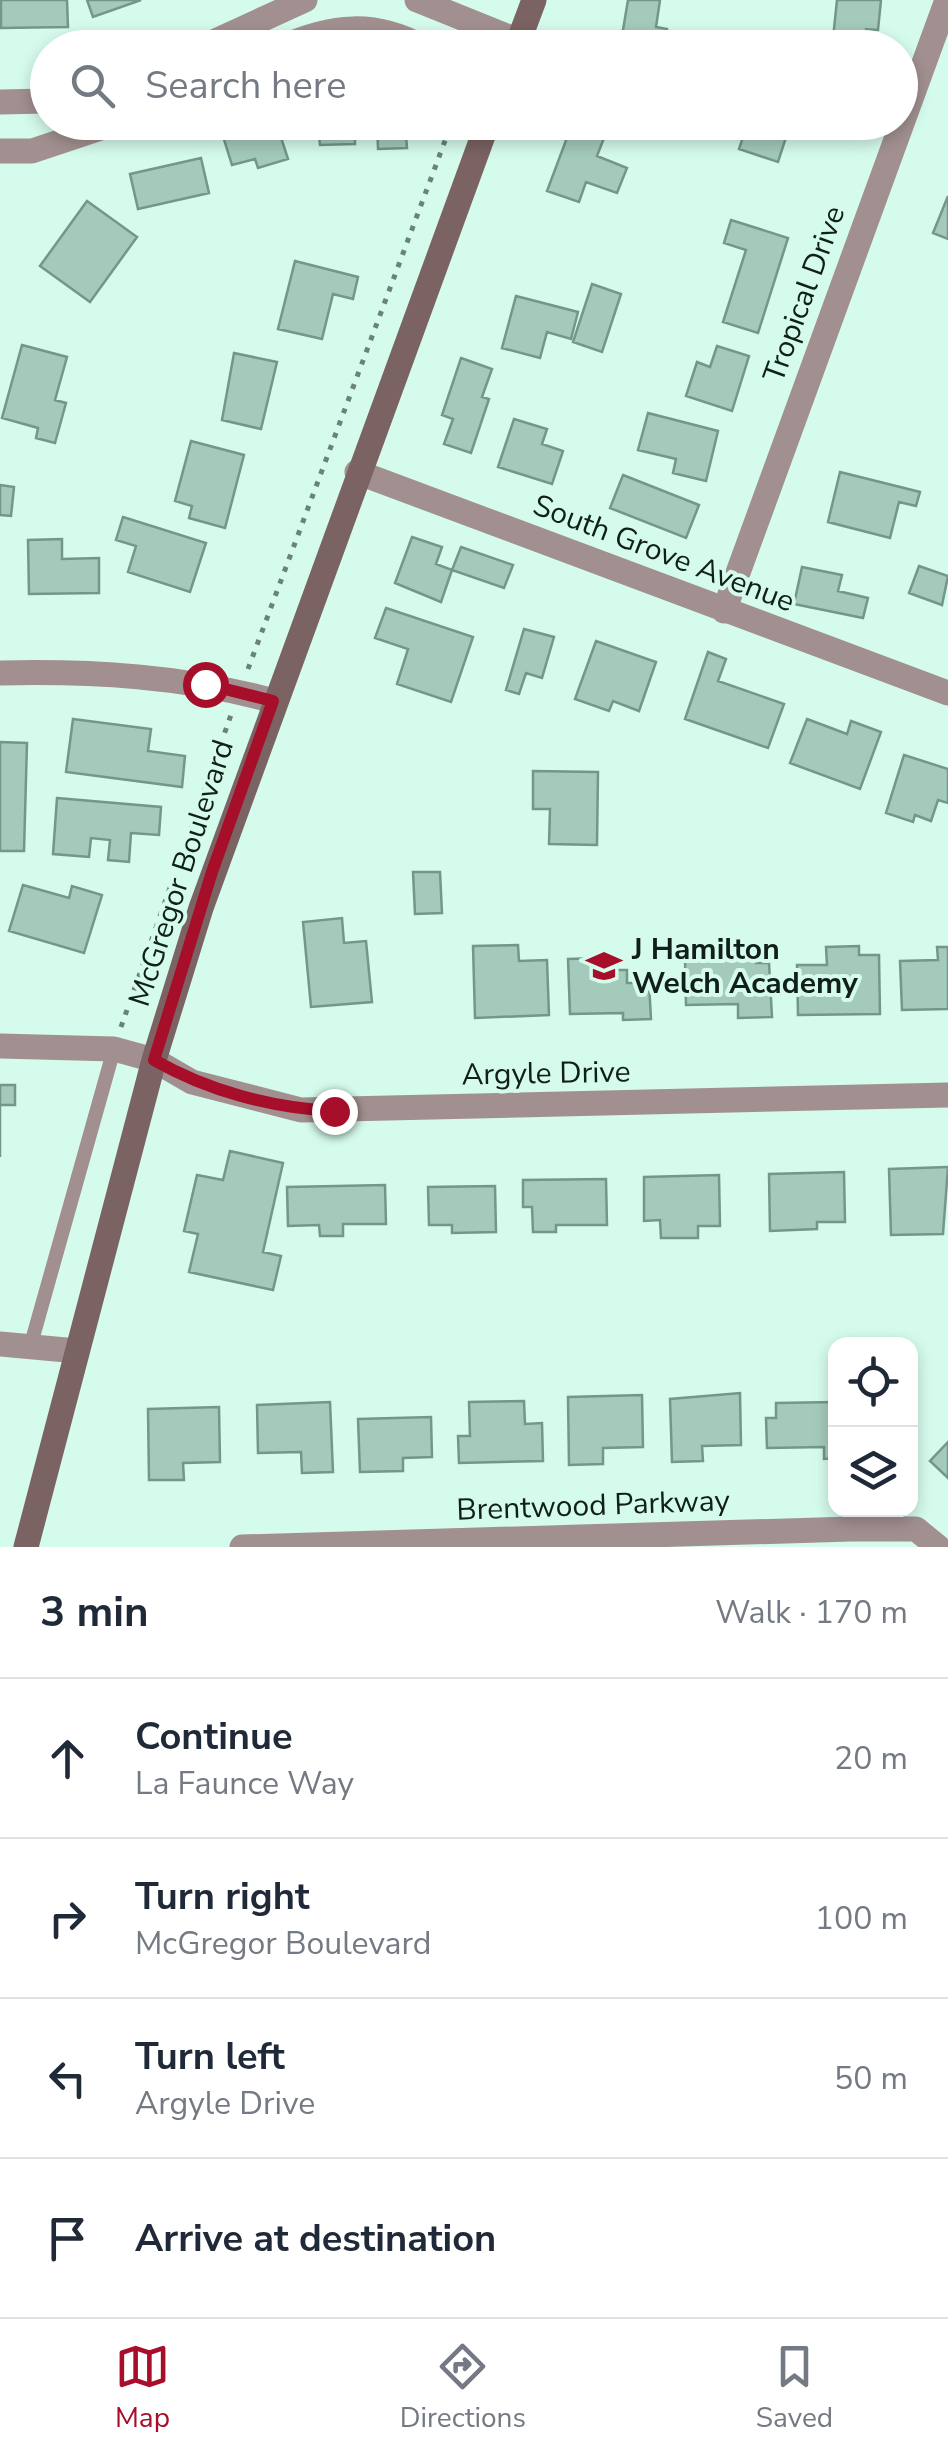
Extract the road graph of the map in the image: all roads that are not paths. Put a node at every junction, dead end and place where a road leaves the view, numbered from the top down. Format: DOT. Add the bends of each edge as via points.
graph roads {
  1 [pos="305,0"];
  2 [pos="417,0"];
  3 [pos="534,0"];
  4 [pos="946,0"];
  5 [pos="239,30"];
  6 [pos="330,30"];
  7 [pos="380,30"];
  8 [pos="485,30"];
  9 [pos="522,30"];
  10 [pos="918,77"];
  11 [pos="30,101"];
  12 [pos="0,102"];
  13 [pos="65,140"];
  14 [pos="481,140"];
  15 [pos="895,140"];
  16 [pos="0,152"];
  17 [pos="357,472"];
  18 [pos="724,611"];
  19 [pos="0,673"];
  20 [pos="948,694"];
  21 [pos="273,701"];
  22 [pos="0,1046"];
  23 [pos="114,1049"];
  24 [pos="154,1060"];
  25 [pos="948,1095"];
  26 [pos="0,1344"];
  27 [pos="31,1344"];
  28 [pos="76,1351"];
  29 [pos="662,1541"];
  30 [pos="380,1545"];
  31 [pos="26,1547"];
  32 [pos="242,1547"];
  33 [pos="938,1547"];
  1 -- 5 [label="street"];
  2 -- 8 [label="street"];
  3 -- 9 [label="main road"];
  4 -- 10 [label="street, Tropical Drive"];
  6 -- 7 [label="street"];
  11 -- 12 [label="street"];
  13 -- 16 [label="street"];
  14 -- 17 [label="main road, McGregor Boulevard"];
  15 -- 18 [label="street, Tropical Drive"];
  17 -- 18 [label="street, South Grove Avenue"];
  17 -- 21 [label="main road, McGregor Boulevard"];
  18 -- 20 [label="street, South Grove Avenue"];
  19 -- 21 [label="street" via="115,674"];
  21 -- 24 [label="main road, McGregor Boulevard"];
  22 -- 23 [label="street, Argyle Drive"];
  23 -- 24 [label="street, Argyle Drive"];
  23 -- 27 [label="lane"];
  24 -- 25 [label="street, Argyle Drive" via="192,1082 301,1110"];
  24 -- 28 [label="main road, McGregor Boulevard"];
  26 -- 27 [label="street"];
  27 -- 28 [label="street"];
  28 -- 31 [label="main road, McGregor Boulevard"];
  29 -- 30 [label="street, Brentwood Parkway"];
  29 -- 33 [label="street, Brentwood Parkway" via="916,1529"];
  30 -- 32 [label="street, Brentwood Parkway"];
}
